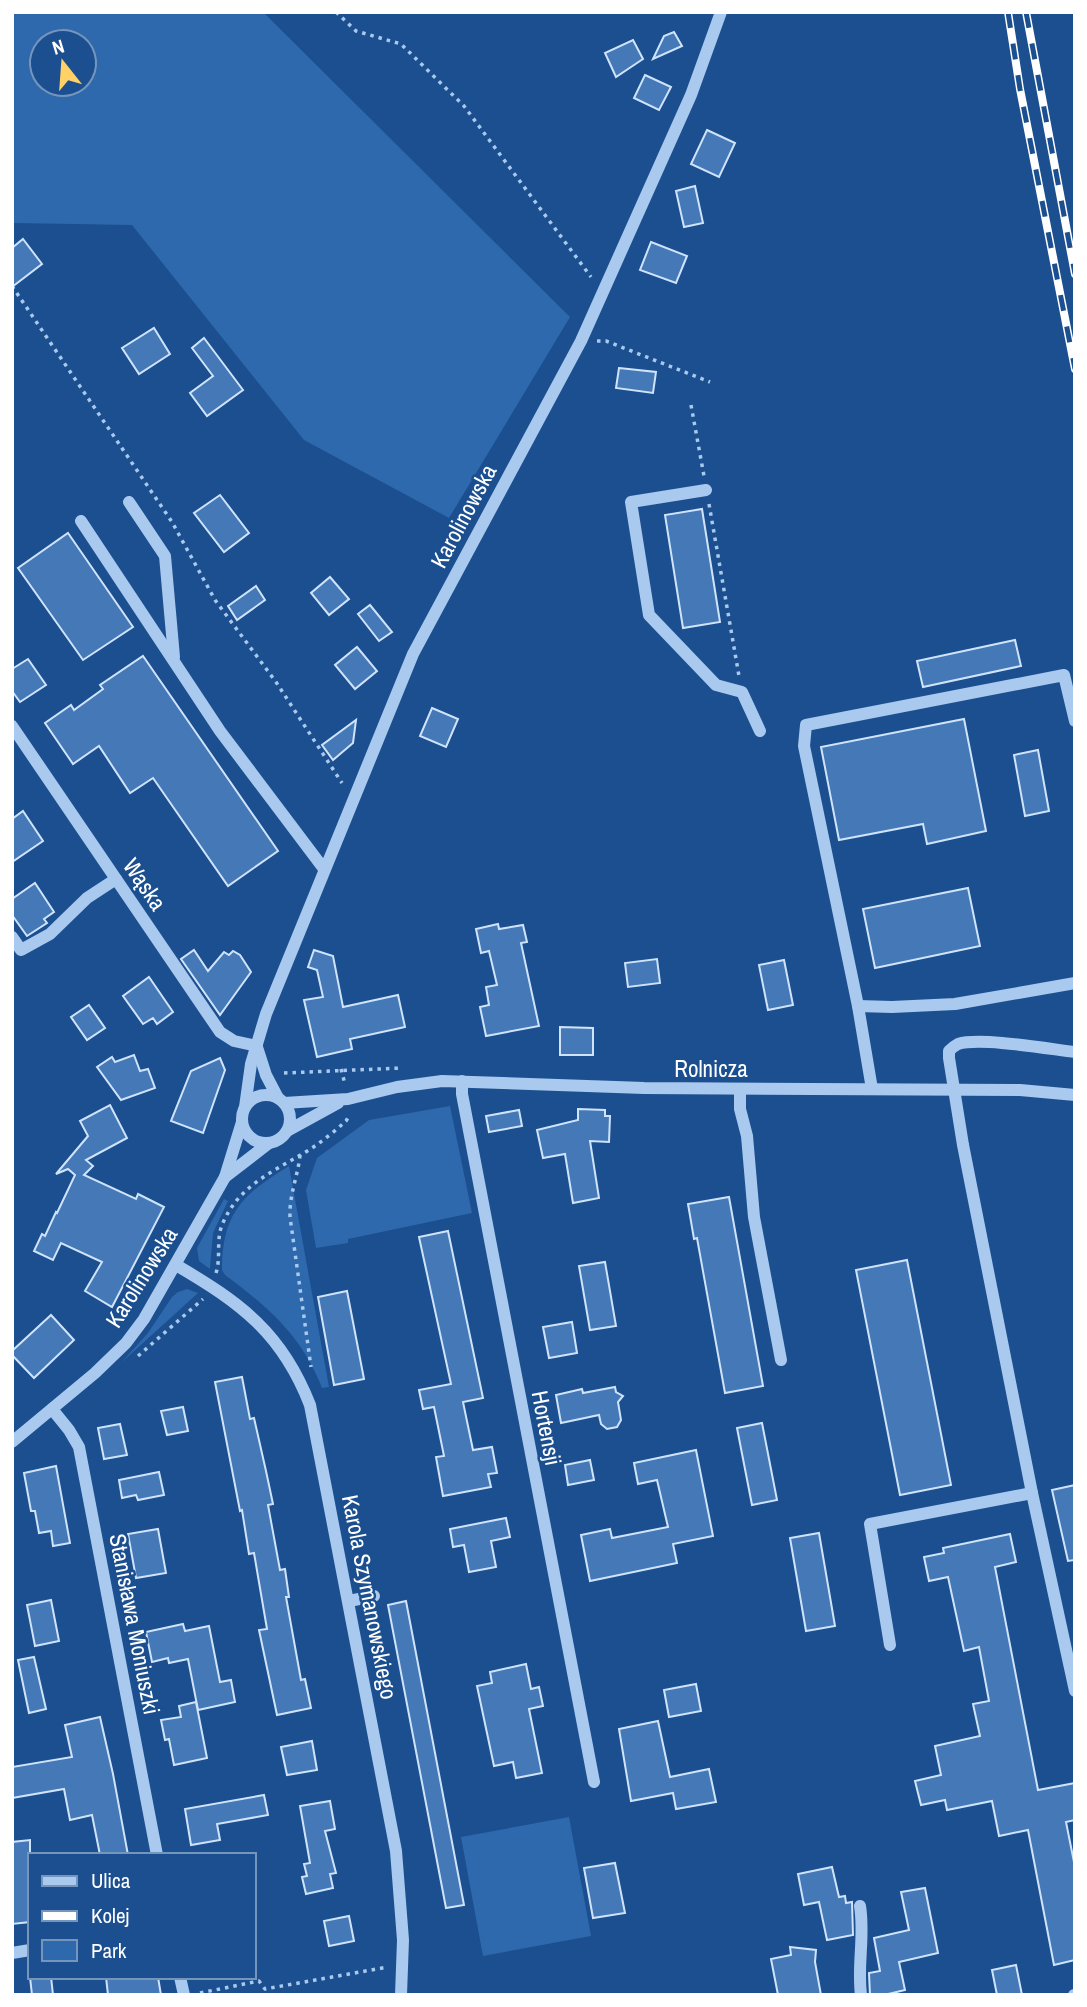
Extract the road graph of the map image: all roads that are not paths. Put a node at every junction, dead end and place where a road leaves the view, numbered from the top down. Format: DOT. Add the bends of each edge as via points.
graph roads {
  1 [pos="721,12"];
  2 [pos="706,490"];
  3 [pos="129,502"];
  4 [pos="81,521"];
  5 [pos="174,661"];
  6 [pos="1075,721"];
  7 [pos="12,726"];
  8 [pos="760,731"];
  9 [pos="324,869"];
  10 [pos="116,879"];
  11 [pos="12,937"];
  12 [pos="1075,983"];
  13 [pos="858,1006"];
  14 [pos="257,1046"];
  15 [pos="1075,1052"];
  16 [pos="462,1081"];
  17 [pos="740,1089"];
  18 [pos="872,1089"];
  19 [pos="953,1090"];
  20 [pos="1075,1095"];
  21 [pos="348,1099"];
  22 [pos="281,1100"];
  23 [pos="245,1107"];
  24 [pos="242,1122"];
  25 [pos="287,1131"];
  26 [pos="269,1143"];
  27 [pos="225,1177"];
  28 [pos="176,1265"];
  29 [pos="781,1360"];
  30 [pos="52,1409"];
  31 [pos="12,1442"];
  32 [pos="1032,1493"];
  33 [pos="374,1596"];
  34 [pos="349,1601"];
  35 [pos="890,1645"];
  36 [pos="1075,1691"];
  37 [pos="594,1782"];
  38 [pos="157,1853"];
  39 [pos="859,1906"];
  40 [pos="401,1995"];
  41 [pos="861,1995"];
  1 -- 9 [label="street, Karolinowska" via="691,95 581,341 413,654"];
  2 -- 8 [label="street" via="631,502 649,615 716,685 742,692"];
  3 -- 5 [label="street" via="165,556"];
  4 -- 5 [label="street"];
  5 -- 9 [label="street" via="220,731"];
  6 -- 13 [label="street" via="1064,675 806,725 804,746"];
  7 -- 10 [label="street, Wąska"];
  9 -- 14 [label="street, Karolinowska"];
  10 -- 11 [label="street" via="87,898 50,934 21,950"];
  10 -- 14 [label="street, Wąska" via="220,1032"];
  12 -- 13 [label="street" via="956,1004"];
  13 -- 18 [label="street"];
  14 -- 22 [label="street"];
  14 -- 23 [label="street, Karolinowska"];
  15 -- 19 [label="street" via="957,1045 949,1051"];
  16 -- 17 [label="street, Rolnicza"];
  16 -- 21 [label="street, Rolnicza" via="414,1084"];
  16 -- 37 [label="street, Hortensji"];
  17 -- 18 [label="street, Rolnicza"];
  17 -- 29 [label="street" via="754,1217"];
  18 -- 19 [label="street, Rolnicza"];
  19 -- 20 [label="street, Rolnicza"];
  19 -- 32 [label="street"];
  21 -- 22 [label="street, Rolnicza"];
  21 -- 25 [label="street, Rolnicza"];
  22 -- 23 [label="street" via="263,1095"];
  22 -- 25 [label="street" via="290,1116"];
  23 -- 24 [label="street"];
  24 -- 26 [label="street" via="254,1140"];
  24 -- 27 [label="street, Karolinowska"];
  25 -- 26 [label="street"];
  26 -- 27 [label="street, Karolinowska"];
  27 -- 28 [label="street, Karolinowska"];
  28 -- 30 [label="street, Karolinowska" via="126,1343"];
  28 -- 34 [label="street, Karola Szymanowskiego" via="245,1309 298,1374 313,1417"];
  30 -- 31 [label="street, Karolinowska"];
  30 -- 38 [label="street, Stanisława Moniuszki" via="80,1452"];
  32 -- 35 [label="street" via="870,1524"];
  32 -- 36 [label="street"];
  33 -- 34 [label="street"];
  34 -- 40 [label="street, Karola Szymanowskiego" via="396,1851 403,1949"];
  39 -- 41 [label="street" via="863,1926 858,1971"];
}
